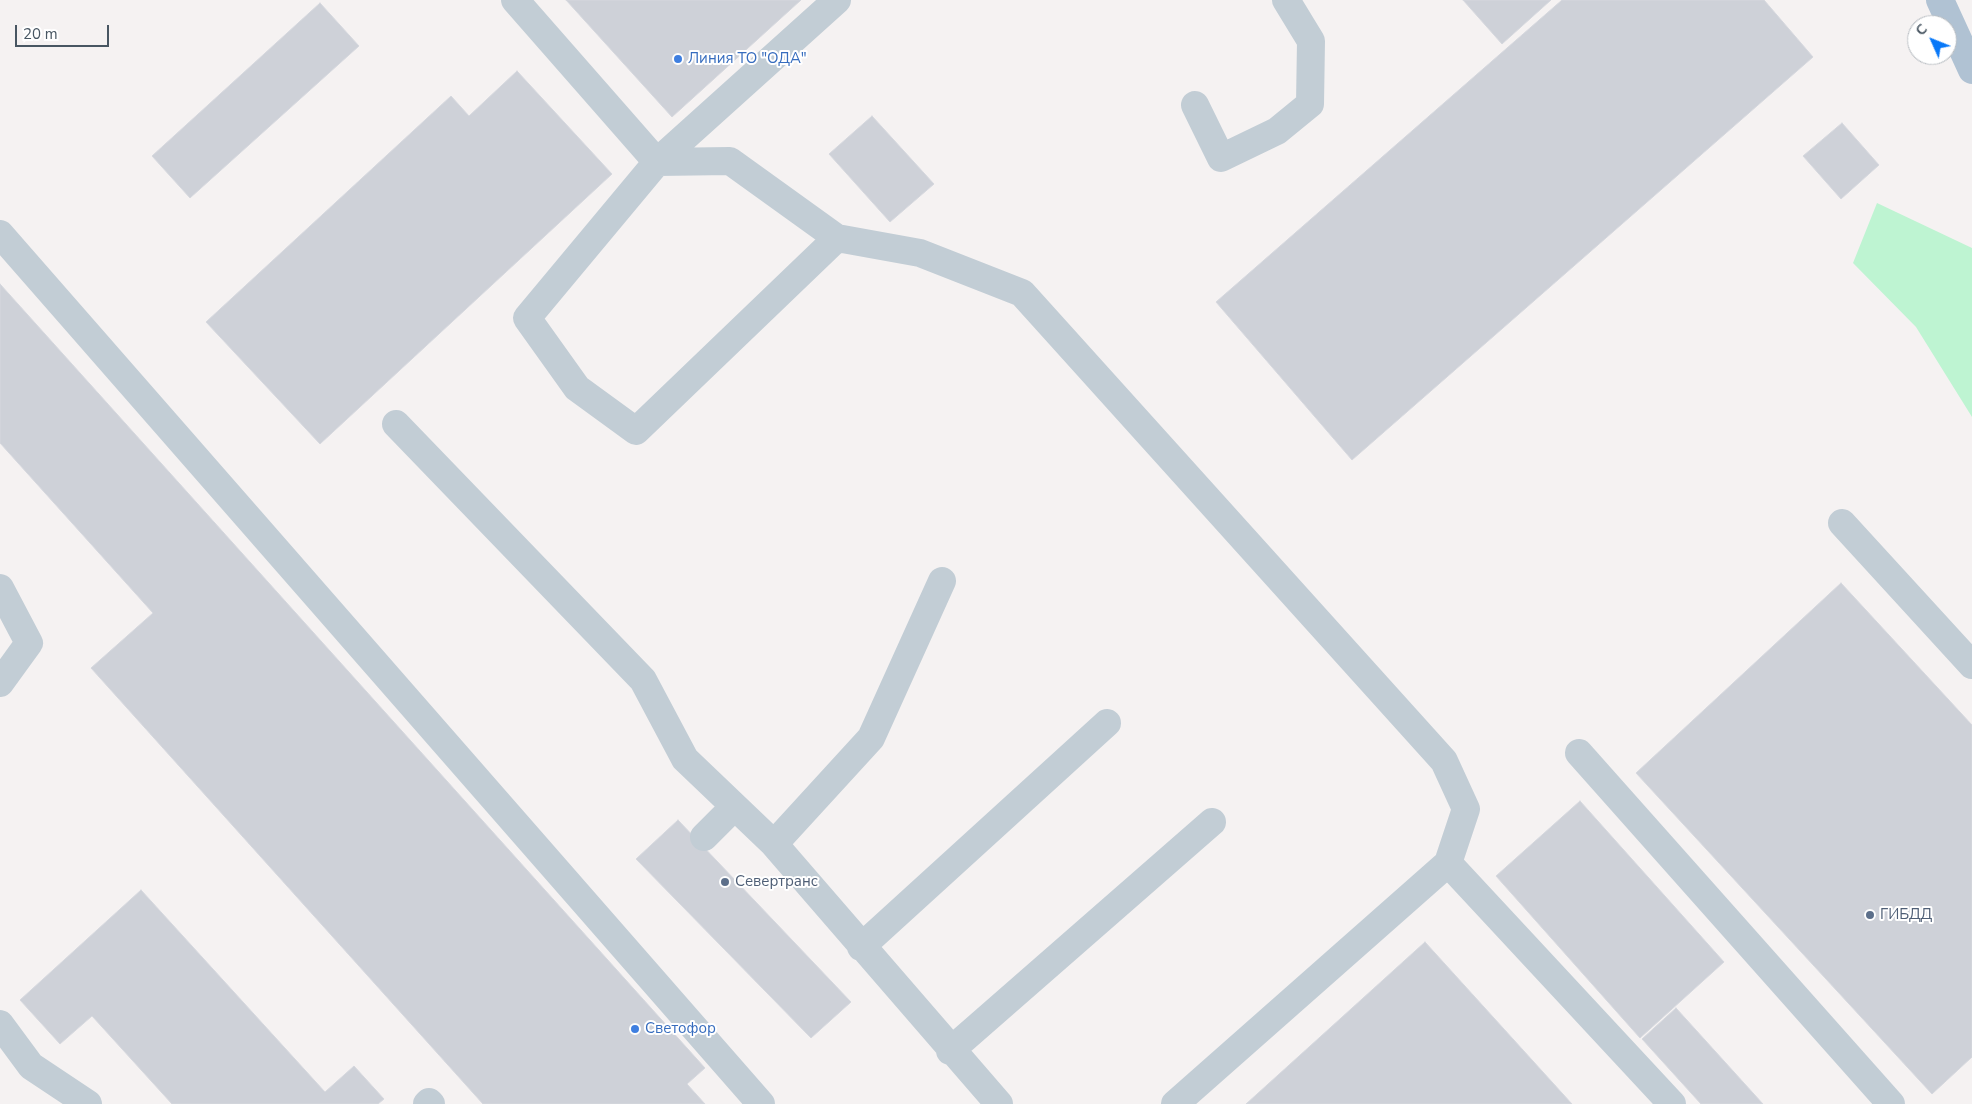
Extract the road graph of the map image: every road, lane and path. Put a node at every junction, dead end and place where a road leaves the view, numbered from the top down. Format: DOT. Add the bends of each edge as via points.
graph roads {
  1 [pos="515,0"];
  2 [pos="837,0"];
  3 [pos="1286,0"];
  4 [pos="1940,0"];
  5 [pos="1972,70"];
  6 [pos="1195,105"];
  7 [pos="657,162"];
  8 [pos="0,234"];
  9 [pos="836,238"];
  10 [pos="396,424"];
  11 [pos="1842,523"];
  12 [pos="942,581"];
  13 [pos="0,588"];
  14 [pos="1972,665"];
  15 [pos="0,683"];
  16 [pos="1107,723"];
  17 [pos="1578,753"];
  18 [pos="734,806"];
  19 [pos="1212,822"];
  20 [pos="704,837"];
  21 [pos="774,844"];
  22 [pos="1448,863"];
  23 [pos="861,947"];
  24 [pos="0,1024"];
  25 [pos="950,1050"];
  26 [pos="88,1104"];
  27 [pos="427,1104"];
  28 [pos="431,1104"];
  29 [pos="761,1104"];
  30 [pos="999,1104"];
  31 [pos="1175,1104"];
  32 [pos="1672,1104"];
  33 [pos="1891,1104"];
  1 -- 7 [label="lane"];
  2 -- 7 [label="lane"];
  3 -- 6 [label="lane" via="1311,41 1310,104 1277,131 1220,158"];
  4 -- 5 [label="main road"];
  7 -- 9 [label="lane" via="730,161"];
  7 -- 9 [label="lane" via="528,318 577,388 636,431"];
  8 -- 29 [label="lane"];
  9 -- 22 [label="lane" via="920,253 1022,294 1444,761 1466,809"];
  10 -- 18 [label="lane" via="643,680 685,759"];
  11 -- 14 [label="lane"];
  12 -- 21 [label="lane" via="871,738"];
  13 -- 15 [label="lane" via="29,643"];
  16 -- 23 [label="lane"];
  17 -- 33 [label="lane"];
  18 -- 20 [label="lane"];
  18 -- 21 [label="lane"];
  19 -- 25 [label="lane"];
  21 -- 23 [label="lane"];
  22 -- 31 [label="lane"];
  22 -- 32 [label="lane"];
  23 -- 25 [label="lane"];
  24 -- 26 [label="lane" via="31,1066"];
  25 -- 30 [label="lane"];
  27 -- 28 [label="lane"];
}
